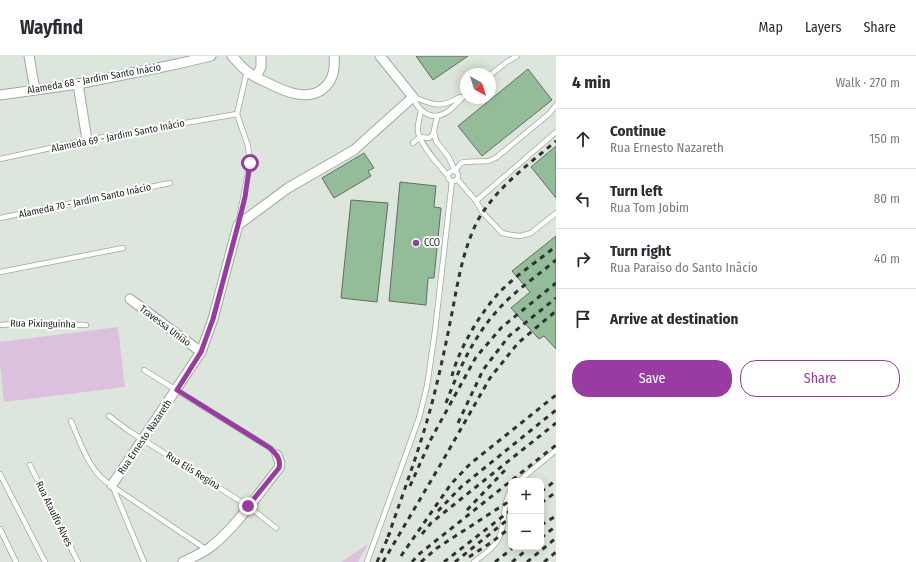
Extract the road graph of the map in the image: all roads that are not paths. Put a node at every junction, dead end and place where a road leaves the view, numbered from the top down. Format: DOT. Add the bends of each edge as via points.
graph roads {
  1 [pos="29,56"];
  2 [pos="211,56"];
  3 [pos="232,56"];
  4 [pos="261,56"];
  5 [pos="334,56"];
  6 [pos="380,56"];
  7 [pos="517,56"];
  8 [pos="496,70"];
  9 [pos="246,71"];
  10 [pos="256,77"];
  11 [pos="78,84"];
  12 [pos="35,90"];
  13 [pos="0,95"];
  14 [pos="413,97"];
  15 [pos="460,97"];
  16 [pos="460,100"];
  17 [pos="556,105"];
  18 [pos="421,110"];
  19 [pos="237,114"];
  20 [pos="438,117"];
  21 [pos="434,132"];
  22 [pos="556,132"];
  23 [pos="420,137"];
  24 [pos="87,140"];
  25 [pos="413,143"];
  26 [pos="0,159"];
  27 [pos="456,171"];
  28 [pos="448,176"];
  29 [pos="455,180"];
  30 [pos="170,183"];
  31 [pos="476,201"];
  32 [pos="556,213"];
  33 [pos="0,218"];
  34 [pos="238,225"];
  35 [pos="123,248"];
  36 [pos="0,272"];
  37 [pos="130,299"];
  38 [pos="0,325"];
  39 [pos="86,325"];
  40 [pos="201,352"];
  41 [pos="144,370"];
  42 [pos="177,390"];
  43 [pos="109,416"];
  44 [pos="71,421"];
  45 [pos="143,440"];
  46 [pos="556,450"];
  47 [pos="277,455"];
  48 [pos="30,465"];
  49 [pos="0,474"];
  50 [pos="523,478"];
  51 [pos="112,485"];
  52 [pos="508,496"];
  53 [pos="248,506"];
  54 [pos="276,528"];
  55 [pos="0,529"];
  56 [pos="207,550"];
  57 [pos="16,562"];
  58 [pos="45,562"];
  59 [pos="78,562"];
  60 [pos="144,562"];
  61 [pos="183,562"];
  62 [pos="367,562"];
  63 [pos="474,562"];
  1 -- 12 [label="street"];
  2 -- 11 [label="street, Alameda 68 - Jardim Santo Inácio"];
  3 -- 9 [label="street"];
  4 -- 10 [label="street" via="261,68"];
  5 -- 10 [label="street" via="331,80 321,91 314,94 292,93"];
  6 -- 14 [label="street"];
  7 -- 8 [label="lane"];
  9 -- 10 [label="street"];
  9 -- 19 [label="lane"];
  11 -- 12 [label="street, Alameda 68 - Jardim Santo Inácio"];
  11 -- 24 [label="street"];
  12 -- 13 [label="street, Alameda 68 - Jardim Santo Inácio"];
  14 -- 15 [label="lane" via="443,105"];
  14 -- 18 [label="lane"];
  14 -- 34 [label="street" via="354,150 288,188"];
  16 -- 20 [label="lane"];
  17 -- 27 [label="lane" via="550,113 497,157 489,161 461,163"];
  18 -- 20 [label="lane" via="430,116"];
  18 -- 23 [label="lane" via="418,130"];
  19 -- 24 [label="lane, Alameda 69 - Jardim Santo Inácio"];
  19 -- 34 [label="lane, Rua Ernesto Nazareth" via="248,146 250,163"];
  20 -- 21 [label="lane"];
  21 -- 23 [label="lane" via="429,138"];
  21 -- 27 [label="lane" via="436,141"];
  22 -- 31 [label="lane"];
  23 -- 25 [label="lane"];
  23 -- 28 [label="lane"];
  24 -- 26 [label="lane, Alameda 69 - Jardim Santo Inácio"];
  27 -- 28 [label="lane" via="451,171"];
  27 -- 29 [label="lane" via="459,175"];
  28 -- 29 [label="lane" via="449,179"];
  29 -- 31 [label="lane"];
  29 -- 62 [label="lane" via="435,331 419,418"];
  30 -- 33 [label="lane, Alameda 70 - Jardim Santo Inácio"];
  31 -- 32 [label="lane" via="483,213 502,233 511,236 531,233"];
  34 -- 40 [label="street, Rua Ernesto Nazareth" via="213,319"];
  35 -- 36 [label="lane"];
  37 -- 40 [label="street, Travessa União"];
  38 -- 39 [label="lane, Rua Pixinguinha"];
  40 -- 42 [label="street, Rua Ernesto Nazareth"];
  41 -- 42 [label="lane"];
  42 -- 45 [label="street, Rua Ernesto Nazareth"];
  42 -- 47 [label="lane" via="270,448"];
  43 -- 45 [label="lane, Rua Elis Regina"];
  44 -- 51 [label="lane" via="94,470 105,482"];
  45 -- 51 [label="street, Rua Ernesto Nazareth"];
  45 -- 53 [label="lane, Rua Elis Regina"];
  46 -- 50 [label="lane"];
  47 -- 53 [label="street" via="279,468"];
  48 -- 59 [label="lane, Rua Ataulfo Alves"];
  49 -- 58 [label="lane"];
  51 -- 56 [label="lane"];
  51 -- 60 [label="lane"];
  52 -- 63 [label="lane" via="500,536 490,549"];
  53 -- 54 [label="lane, Rua Elis Regina"];
  53 -- 56 [label="street" via="221,538"];
  55 -- 57 [label="lane"];
  56 -- 61 [label="street"];
}
